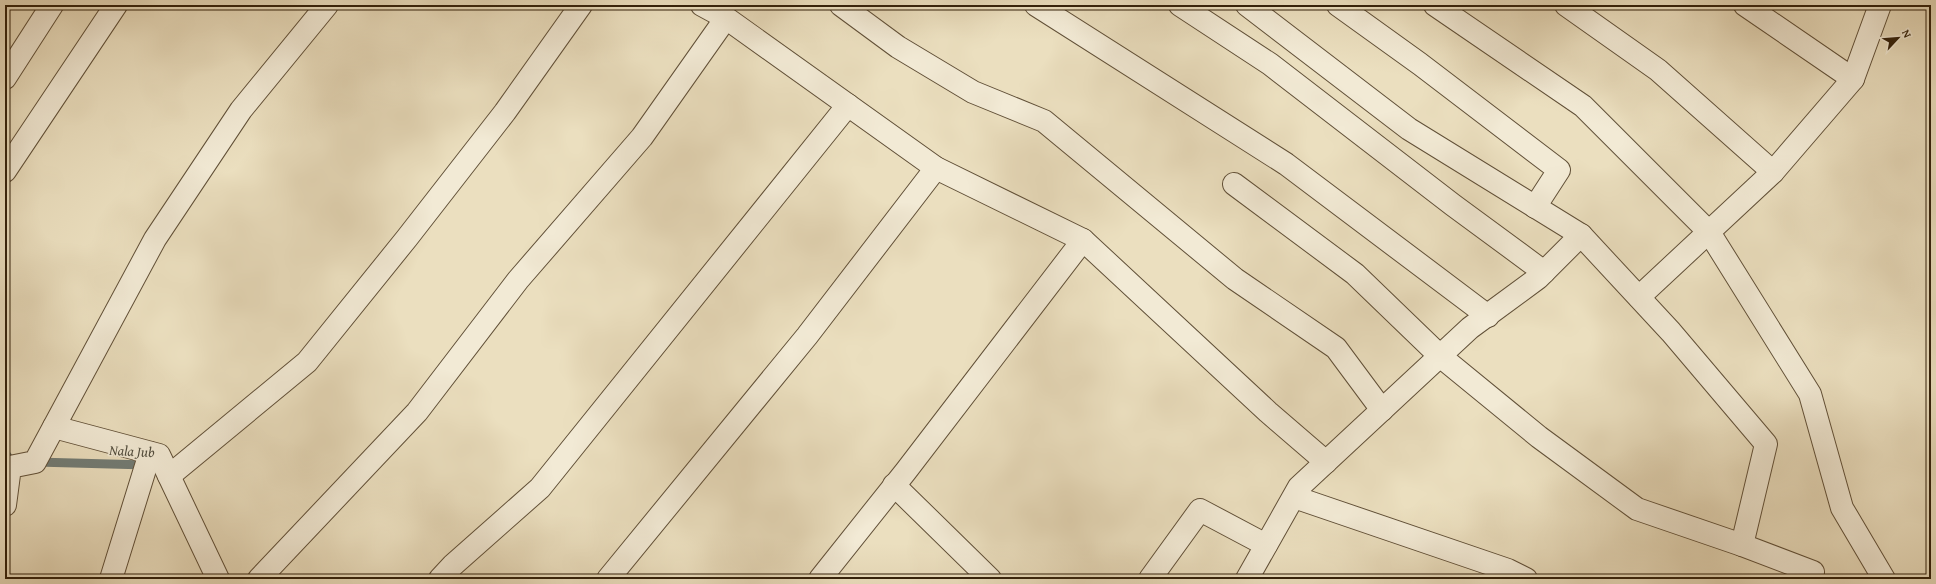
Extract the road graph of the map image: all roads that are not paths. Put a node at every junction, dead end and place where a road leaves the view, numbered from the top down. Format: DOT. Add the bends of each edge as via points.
graph roads {
  1 [pos="52,5"];
  2 [pos="116,5"];
  3 [pos="327,5"];
  4 [pos="581,5"];
  5 [pos="702,5"];
  6 [pos="841,5"];
  7 [pos="1036,5"];
  8 [pos="1180,5"];
  9 [pos="1246,5"];
  10 [pos="1338,5"];
  11 [pos="1435,5"];
  12 [pos="1566,5"];
  13 [pos="1745,5"];
  14 [pos="1880,5"];
  15 [pos="726,18"];
  16 [pos="5,78"];
  17 [pos="1853,79"];
  18 [pos="848,105"];
  19 [pos="936,168"];
  20 [pos="5,171"];
  21 [pos="1773,172"];
  22 [pos="1234,184"];
  23 [pos="1535,207"];
  24 [pos="1709,232"];
  25 [pos="1581,235"];
  26 [pos="1083,240"];
  27 [pos="1544,272"];
  28 [pos="1639,297"];
  29 [pos="1488,316"];
  30 [pos="1440,356"];
  31 [pos="1382,410"];
  32 [pos="54,427"];
  33 [pos="150,453"];
  34 [pos="1326,462"];
  35 [pos="8,465"];
  36 [pos="169,476"];
  37 [pos="894,485"];
  38 [pos="1294,497"];
  39 [pos="5,505"];
  40 [pos="1266,545"];
  41 [pos="1742,545"];
  42 [pos="111,579"];
  43 [pos="218,579"];
  44 [pos="259,579"];
  45 [pos="440,579"];
  46 [pos="608,579"];
  47 [pos="820,579"];
  48 [pos="990,579"];
  49 [pos="1150,579"];
  50 [pos="1247,579"];
  51 [pos="1526,579"];
  52 [pos="1807,579"];
  53 [pos="1884,579"];
  1 -- 16 [label="street"];
  2 -- 20 [label="street"];
  3 -- 32 [label="street" via="241,110 155,239"];
  4 -- 36 [label="street" via="505,112 307,362"];
  5 -- 15 [label="street"];
  6 -- 31 [label="street" via="898,47 973,92 1044,121 1235,279 1336,348"];
  7 -- 29 [label="street" via="1286,164"];
  8 -- 27 [label="street" via="1270,64 1452,205"];
  9 -- 23 [label="street" via="1410,129"];
  10 -- 23 [label="street" via="1559,170"];
  11 -- 24 [label="street" via="1583,106"];
  12 -- 21 [label="street" via="1658,70"];
  13 -- 17 [label="street"];
  14 -- 17 [label="street"];
  15 -- 18 [label="street"];
  15 -- 44 [label="street" via="642,136 518,280 417,412"];
  17 -- 21 [label="street"];
  18 -- 19 [label="street"];
  18 -- 45 [label="street" via="540,488"];
  19 -- 26 [label="street"];
  19 -- 46 [label="street" via="807,336"];
  21 -- 24 [label="street"];
  22 -- 30 [label="street" via="1356,274"];
  23 -- 25 [label="street"];
  24 -- 28 [label="street"];
  24 -- 53 [label="street" via="1810,394 1842,508"];
  25 -- 27 [label="street"];
  25 -- 28 [label="street"];
  26 -- 34 [label="street" via="1268,412"];
  26 -- 37 [label="street"];
  27 -- 29 [label="street"];
  28 -- 41 [label="street" via="1766,444"];
  29 -- 30 [label="street" via="1470,328"];
  30 -- 31 [label="street"];
  30 -- 41 [label="street" via="1540,437 1637,508"];
  31 -- 34 [label="street"];
  32 -- 33 [label="street"];
  32 -- 35 [label="street" via="35,462"];
  33 -- 36 [label="street" via="159,455"];
  33 -- 42 [label="street"];
  34 -- 38 [label="street" via="1299,487"];
  35 -- 39 [label="street"];
  36 -- 43 [label="street"];
  37 -- 47 [label="street"];
  37 -- 48 [label="street"];
  38 -- 40 [label="street"];
  38 -- 51 [label="street" via="1508,570"];
  40 -- 49 [label="street" via="1200,510"];
  40 -- 50 [label="street"];
  41 -- 52 [label="street" via="1813,572"];
}
